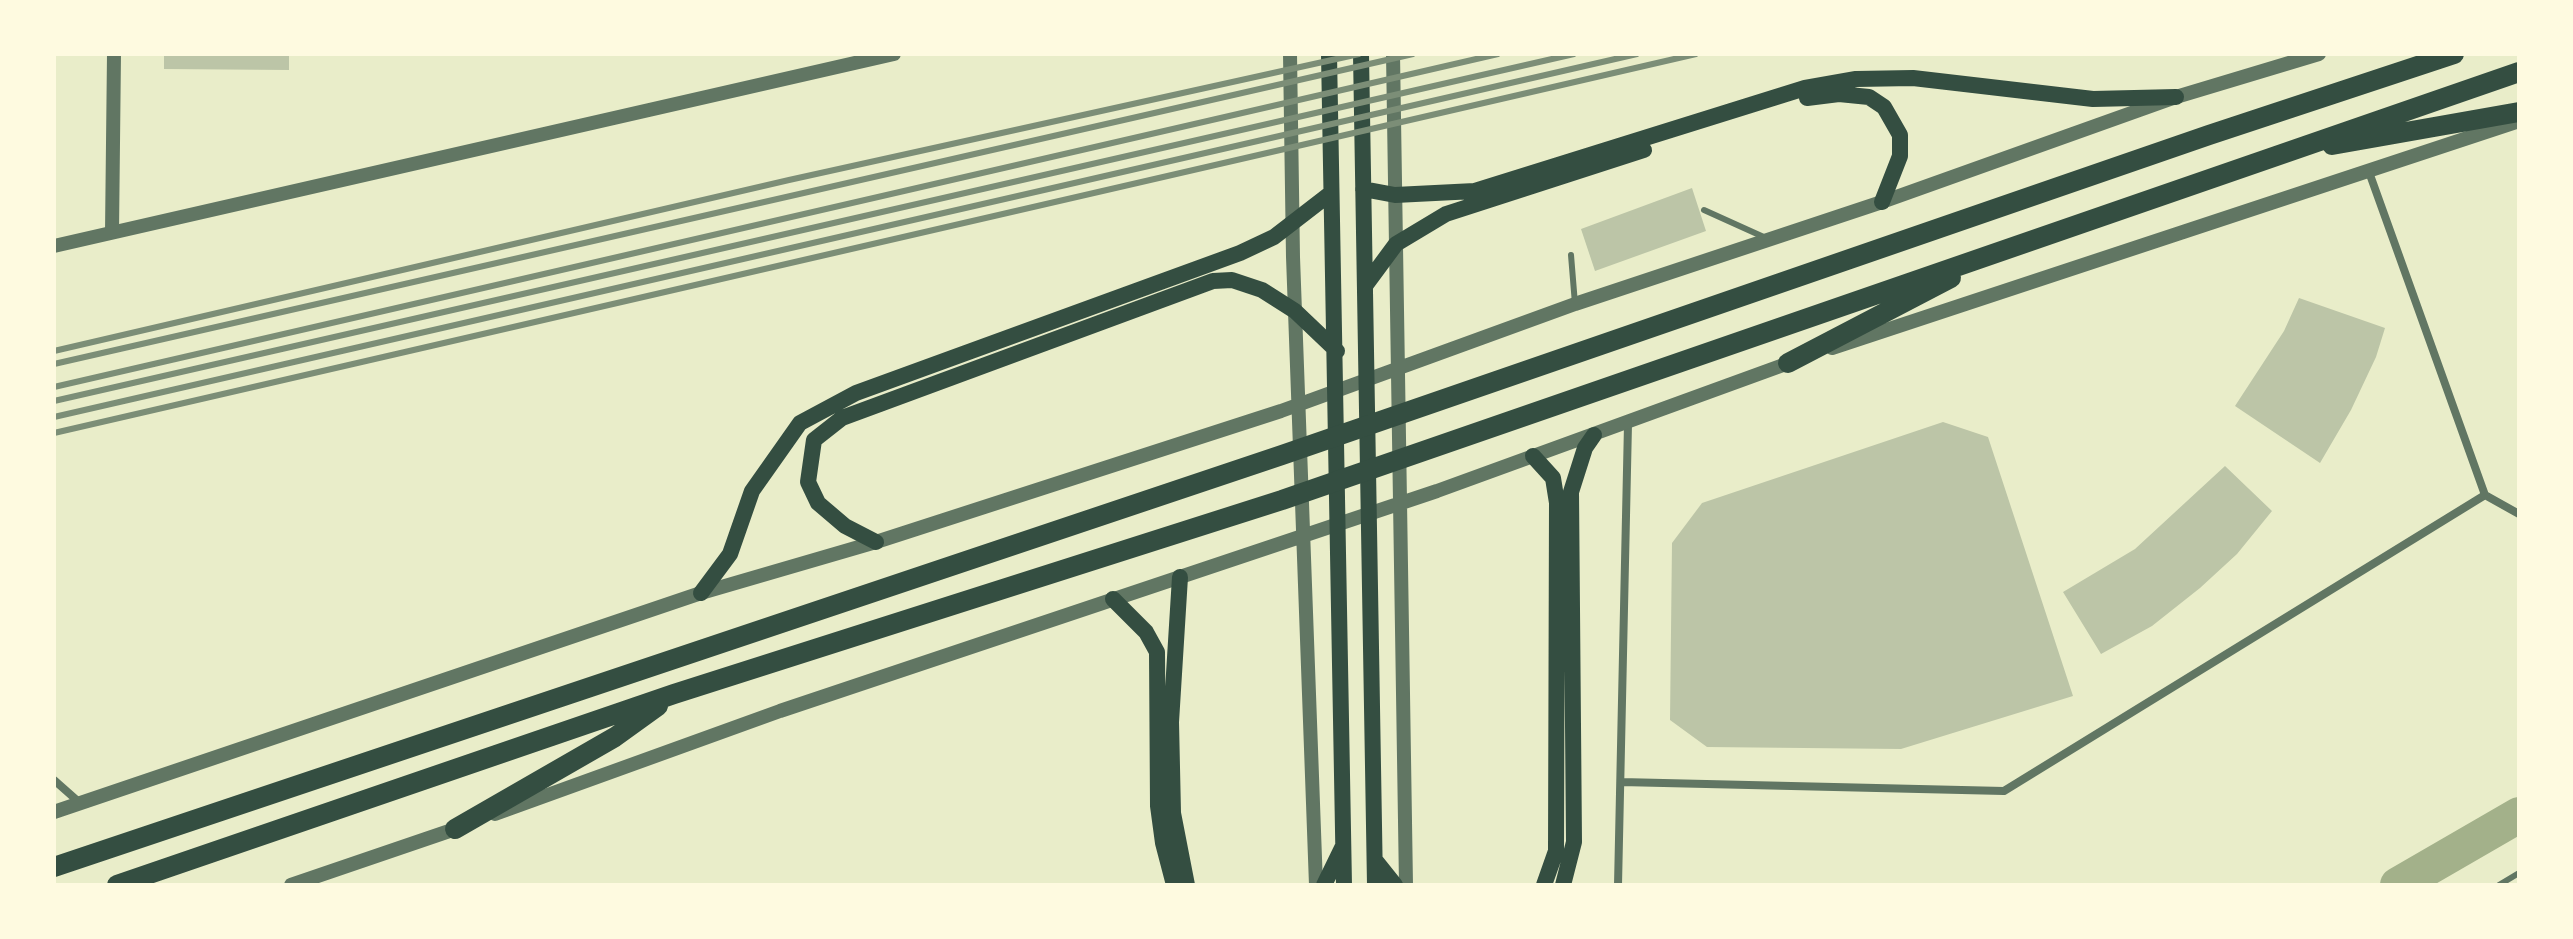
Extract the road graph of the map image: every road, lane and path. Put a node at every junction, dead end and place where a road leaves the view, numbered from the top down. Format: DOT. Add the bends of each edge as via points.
graph roads {
  1 [pos="114,54"];
  2 [pos="894,54"];
  3 [pos="1290,54"];
  4 [pos="1329,54"];
  5 [pos="1361,54"];
  6 [pos="1393,54"];
  7 [pos="2319,54"];
  8 [pos="2454,54"];
  9 [pos="2519,72"];
  10 [pos="2176,97"];
  11 [pos="2519,112"];
  12 [pos="2519,121"];
  13 [pos="2227,171"];
  14 [pos="2369,172"];
  15 [pos="1363,189"];
  16 [pos="1331,193"];
  17 [pos="1395,195"];
  18 [pos="1882,202"];
  19 [pos="1704,210"];
  20 [pos="1292,222"];
  21 [pos="112,232"];
  22 [pos="1769,240"];
  23 [pos="1396,244"];
  24 [pos="2015,245"];
  25 [pos="54,246"];
  26 [pos="1571,255"];
  27 [pos="1365,286"];
  28 [pos="1575,304"];
  29 [pos="1295,311"];
  30 [pos="1337,351"];
  31 [pos="1788,363"];
  32 [pos="1628,424"];
  33 [pos="1594,435"];
  34 [pos="1533,456"];
  35 [pos="2485,495"];
  36 [pos="2519,514"];
  37 [pos="876,542"];
  38 [pos="1180,577"];
  39 [pos="701,593"];
  40 [pos="1113,599"];
  41 [pos="674,694"];
  42 [pos="54,780"];
  43 [pos="1621,782"];
  44 [pos="80,803"];
  45 [pos="54,812"];
  46 [pos="455,829"];
  47 [pos="1343,847"];
  48 [pos="1375,860"];
  49 [pos="54,867"];
  50 [pos="2519,873"];
  51 [pos="117,885"];
  52 [pos="291,885"];
  53 [pos="1174,885"];
  54 [pos="1187,885"];
  55 [pos="1316,885"];
  56 [pos="1324,885"];
  57 [pos="1344,885"];
  58 [pos="1375,885"];
  59 [pos="1395,885"];
  60 [pos="1406,885"];
  61 [pos="1544,885"];
  62 [pos="1563,885"];
  63 [pos="1618,885"];
  64 [pos="2499,885"];
  1 -- 21 [label="street"];
  2 -- 21 [label="street"];
  3 -- 20 [label="street"];
  4 -- 16 [label="main road"];
  5 -- 15 [label="main road"];
  6 -- 17 [label="street"];
  7 -- 10 [label="street"];
  8 -- 49 [label="highway"];
  9 -- 13 [label="highway"];
  10 -- 17 [label="main road" via="2093,99 1913,78 1856,79 1805,88 1475,191"];
  10 -- 18 [label="street"];
  11 -- 13 [label="highway" via="2339,144"];
  12 -- 14 [label="street"];
  13 -- 24 [label="highway"];
  14 -- 31 [label="street"];
  14 -- 35 [label="street"];
  15 -- 17 [label="main road"];
  15 -- 27 [label="main road"];
  16 -- 20 [label="main road"];
  16 -- 30 [label="main road"];
  17 -- 23 [label="street"];
  18 -- 22 [label="street"];
  18 -- 23 [label="main road" via="1900,156 1900,135 1884,107 1869,97 1839,94 1800,99 1446,214"];
  19 -- 22 [label="lane"];
  20 -- 29 [label="street"];
  20 -- 39 [label="main road" via="1240,253 856,393 800,423 752,491 730,554"];
  21 -- 25 [label="street"];
  22 -- 28 [label="street"];
  23 -- 27 [label="main road"];
  23 -- 60 [label="street"];
  24 -- 31 [label="highway"];
  24 -- 41 [label="highway" via="1282,500"];
  26 -- 28 [label="lane"];
  27 -- 48 [label="main road"];
  28 -- 37 [label="street" via="1281,411"];
  29 -- 30 [label="main road"];
  29 -- 37 [label="main road" via="1262,290 1232,280 1213,281 842,418 814,440 808,482 818,503 845,526"];
  29 -- 55 [label="street"];
  30 -- 47 [label="main road"];
  31 -- 32 [label="street"];
  32 -- 33 [label="street"];
  32 -- 43 [label="street"];
  33 -- 34 [label="street"];
  33 -- 62 [label="main road" via="1571,492 1574,842"];
  34 -- 38 [label="street"];
  34 -- 61 [label="main road" via="1553,478 1557,503 1556,851"];
  35 -- 36 [label="street"];
  35 -- 43 [label="street" via="2004,791"];
  37 -- 39 [label="street"];
  38 -- 40 [label="street"];
  38 -- 54 [label="main road" via="1171,722 1173,813"];
  39 -- 44 [label="street"];
  40 -- 46 [label="street" via="780,711"];
  40 -- 53 [label="main road" via="1146,632 1157,652 1158,806"];
  41 -- 46 [label="highway" via="615,737"];
  41 -- 51 [label="highway"];
  42 -- 44 [label="street"];
  43 -- 63 [label="street"];
  44 -- 45 [label="street"];
  46 -- 52 [label="street"];
  47 -- 56 [label="main road"];
  47 -- 57 [label="main road"];
  48 -- 58 [label="main road"];
  48 -- 59 [label="main road"];
  50 -- 64 [label="lane"];
}
